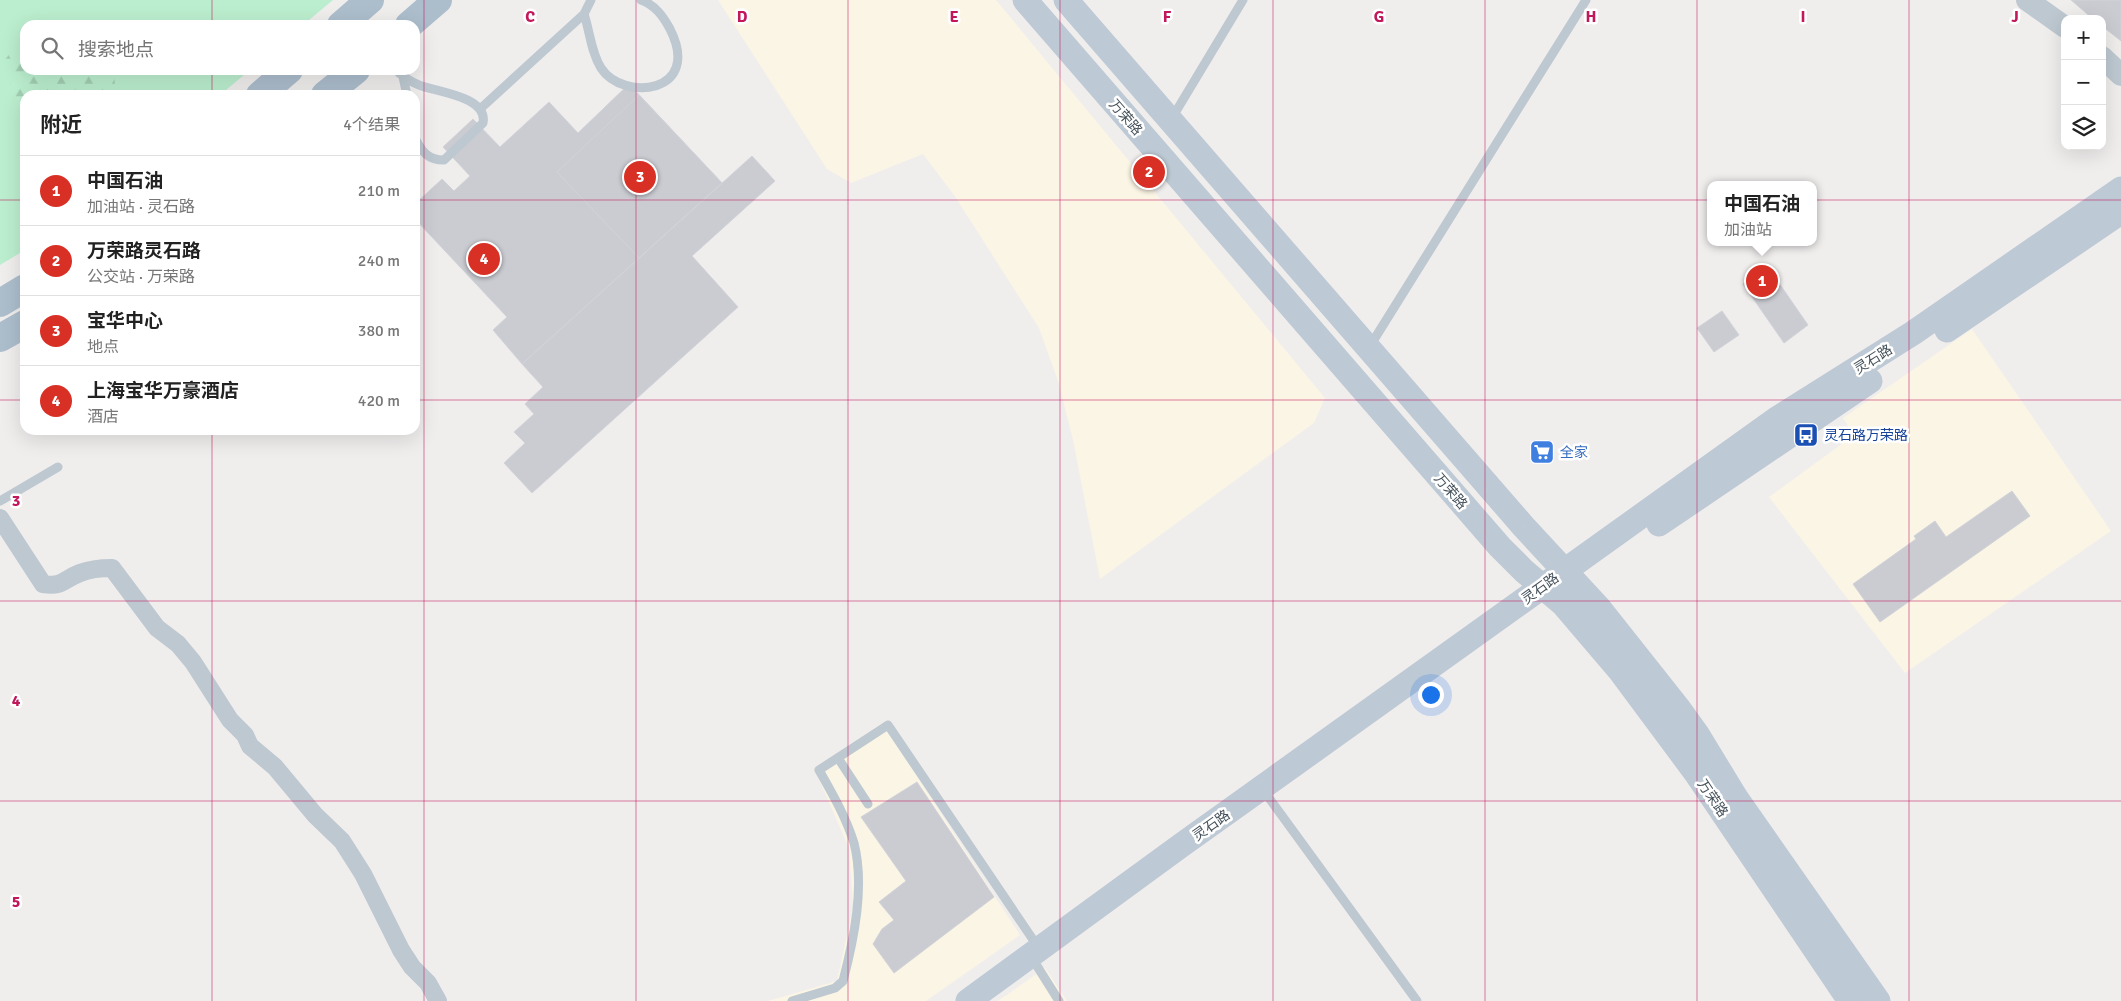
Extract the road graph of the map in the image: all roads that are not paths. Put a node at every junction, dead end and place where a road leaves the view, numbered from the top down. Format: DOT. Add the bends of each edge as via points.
graph roads {
  1 [pos="370,0"];
  2 [pos="438,0"];
  3 [pos="591,0"];
  4 [pos="641,0"];
  5 [pos="1025,0"];
  6 [pos="1066,0"];
  7 [pos="1243,0"];
  8 [pos="1586,0"];
  9 [pos="2027,0"];
  10 [pos="584,14"];
  11 [pos="347,20"];
  12 [pos="415,20"];
  13 [pos="2061,24"];
  14 [pos="2105,60"];
  15 [pos="283,75"];
  16 [pos="350,75"];
  17 [pos="399,75"];
  18 [pos="401,75"];
  19 [pos="2121,75"];
  20 [pos="266,90"];
  21 [pos="331,90"];
  22 [pos="405,90"];
  23 [pos="480,109"];
  24 [pos="1170,120"];
  25 [pos="420,148"];
  26 [pos="2121,190"];
  27 [pos="2121,212"];
  28 [pos="20,291"];
  29 [pos="0,303"];
  30 [pos="20,327"];
  31 [pos="0,338"];
  32 [pos="1368,348"];
  33 [pos="58,467"];
  34 [pos="0,501"];
  35 [pos="0,518"];
  36 [pos="1570,576"];
  37 [pos="1547,591"];
  38 [pos="838,758"];
  39 [pos="1269,798"];
  40 [pos="868,804"];
  41 [pos="1038,957"];
  42 [pos="438,1001"];
  43 [pos="792,1001"];
  44 [pos="968,1001"];
  45 [pos="989,1001"];
  46 [pos="1059,1001"];
  47 [pos="1417,1001"];
  48 [pos="1850,1001"];
  49 [pos="1878,1001"];
  1 -- 11 [label="main road"];
  2 -- 12 [label="main road"];
  3 -- 10 [label="lane"];
  4 -- 10 [label="lane" via="652,4 676,42 679,64 672,78 655,87 622,84 609,78 594,54"];
  5 -- 37 [label="main road, 万荣路" via="1500,547"];
  6 -- 24 [label="main road, 万荣路"];
  7 -- 24 [label="lane"];
  8 -- 32 [label="lane"];
  9 -- 13 [label="street"];
  10 -- 23 [label="lane"];
  14 -- 19 [label="street"];
  15 -- 20 [label="main road"];
  16 -- 21 [label="main road"];
  17 -- 22 [label="lane"];
  18 -- 23 [label="lane" via="420,85 462,98"];
  23 -- 25 [label="lane" via="483,123 444,160 433,160"];
  24 -- 32 [label="main road, 万荣路"];
  26 -- 36 [label="main road, 灵石路" via="1913,334 1778,418"];
  27 -- 36 [label="main road, 灵石路"];
  28 -- 29 [label="main road"];
  30 -- 31 [label="main road"];
  32 -- 36 [label="main road, 万荣路"];
  33 -- 34 [label="lane"];
  35 -- 42 [label="street" via="43,584 58,586 81,572 112,568 157,628 194,662 250,746 275,767 315,815 342,841 363,874 401,950"];
  36 -- 37 [label="main road, 灵石路"];
  36 -- 49 [label="main road, 万荣路" via="1697,734 1736,798"];
  37 -- 39 [label="main road, 灵石路"];
  37 -- 41 [label="main road, 灵石路"];
  37 -- 48 [label="main road, 万荣路" via="1580,622 1659,722"];
  38 -- 40 [label="lane"];
  38 -- 41 [label="lane" via="888,725"];
  38 -- 43 [label="lane" via="819,770 841,809 854,844 858,880 856,925 843,981 835,988"];
  39 -- 41 [label="main road, 灵石路"];
  39 -- 47 [label="lane"];
  41 -- 44 [label="main road, 灵石路"];
  41 -- 45 [label="main road, 灵石路"];
  41 -- 46 [label="lane"];
}
